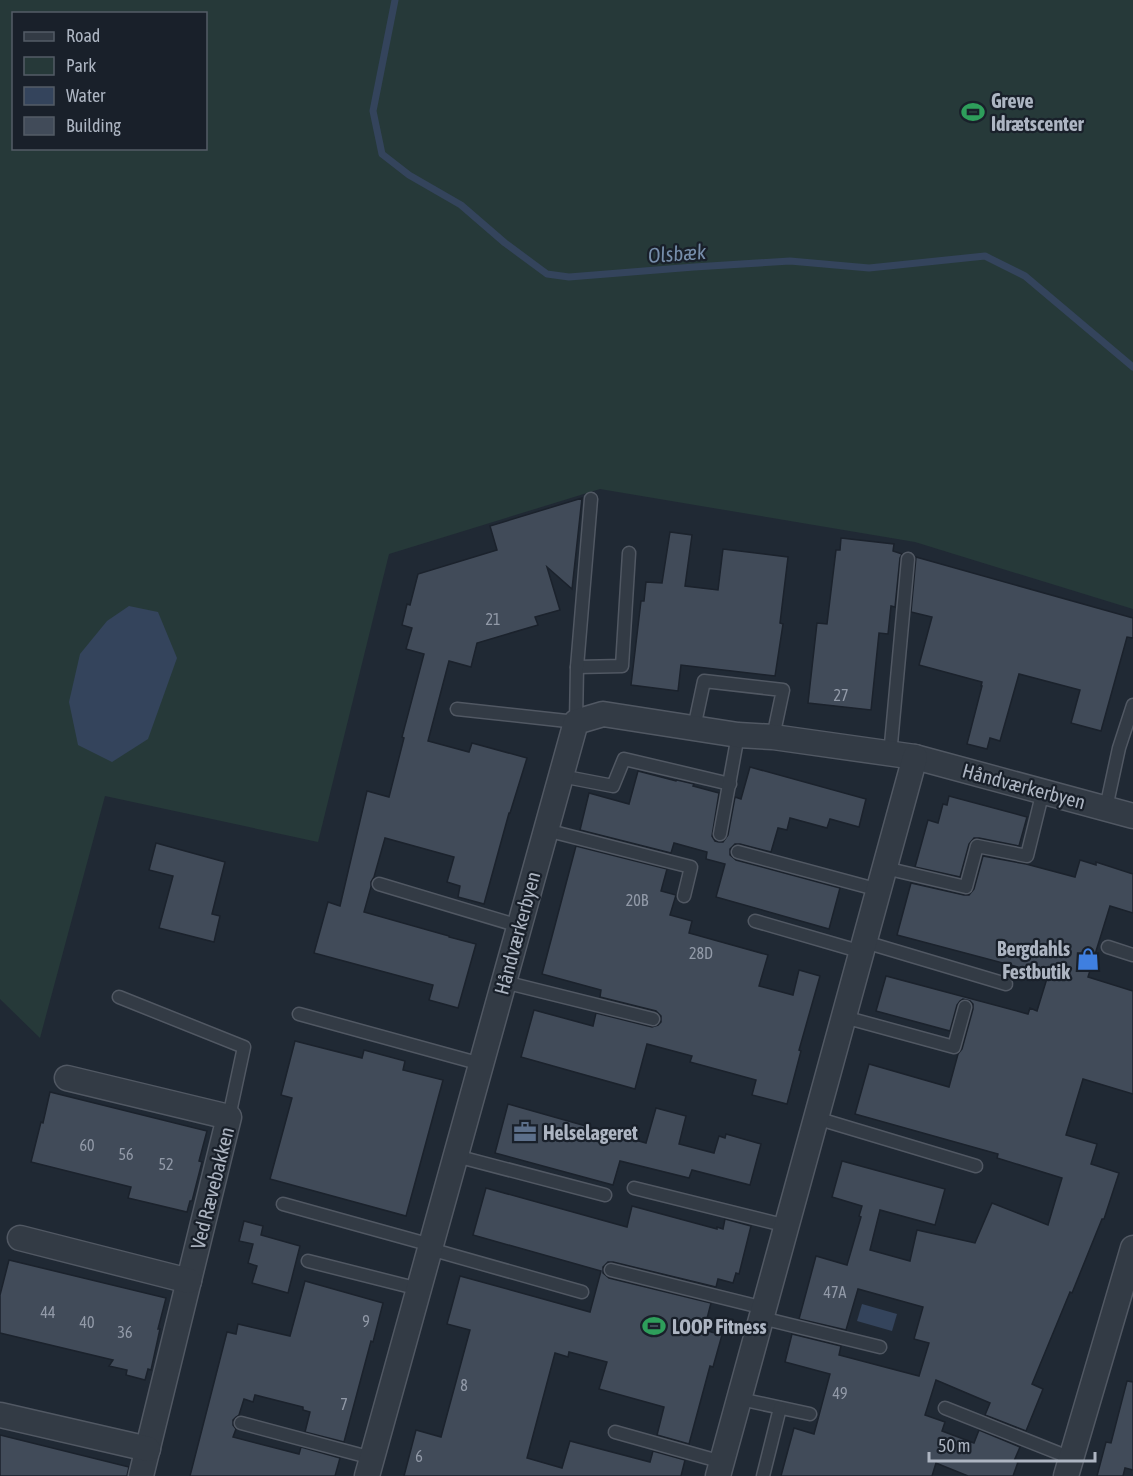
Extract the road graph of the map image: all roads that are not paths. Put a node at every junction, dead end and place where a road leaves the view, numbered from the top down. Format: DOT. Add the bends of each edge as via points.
graph roads {
  1 [pos="591,499"];
  2 [pos="629,553"];
  3 [pos="908,559"];
  4 [pos="577,667"];
  5 [pos="1133,705"];
  6 [pos="457,709"];
  7 [pos="576,722"];
  8 [pos="694,728"];
  9 [pos="738,735"];
  10 [pos="773,737"];
  11 [pos="890,754"];
  12 [pos="915,758"];
  13 [pos="561,776"];
  14 [pos="730,784"];
  15 [pos="1043,791"];
  16 [pos="1106,808"];
  17 [pos="1133,816"];
  18 [pos="546,830"];
  19 [pos="720,834"];
  20 [pos="738,852"];
  21 [pos="882,879"];
  22 [pos="379,884"];
  23 [pos="684,896"];
  24 [pos="755,921"];
  25 [pos="519,926"];
  26 [pos="863,947"];
  27 [pos="1108,947"];
  28 [pos="1133,955"];
  29 [pos="504,982"];
  30 [pos="1006,984"];
  31 [pos="119,997"];
  32 [pos="965,1007"];
  33 [pos="299,1014"];
  34 [pos="844,1017"];
  35 [pos="653,1018"];
  36 [pos="481,1064"];
  37 [pos="67,1078"];
  38 [pos="229,1117"];
  39 [pos="816,1118"];
  40 [pos="456,1156"];
  41 [pos="976,1166"];
  42 [pos="634,1188"];
  43 [pos="605,1195"];
  44 [pos="283,1204"];
  45 [pos="787,1226"];
  46 [pos="20,1238"];
  47 [pos="431,1247"];
  48 [pos="1133,1248"];
  49 [pos="308,1261"];
  50 [pos="611,1270"];
  51 [pos="189,1281"];
  52 [pos="419,1289"];
  53 [pos="582,1292"];
  54 [pos="763,1313"];
  55 [pos="880,1347"];
  56 [pos="740,1399"];
  57 [pos="780,1408"];
  58 [pos="945,1408"];
  59 [pos="810,1414"];
  60 [pos="0,1415"];
  61 [pos="242,1422"];
  62 [pos="615,1432"];
  63 [pos="148,1449"];
  64 [pos="370,1467"];
  65 [pos="1068,1467"];
  66 [pos="722,1472"];
  67 [pos="141,1476"];
  68 [pos="763,1476"];
  1 -- 4 [label="lane"];
  2 -- 4 [label="lane" via="622,666"];
  3 -- 11 [label="lane"];
  4 -- 7 [label="lane"];
  5 -- 16 [label="lane"];
  6 -- 7 [label="lane"];
  7 -- 8 [label="street, Håndværkerbyen" via="603,714"];
  7 -- 13 [label="street, Håndværkerbyen"];
  8 -- 9 [label="street, Håndværkerbyen"];
  8 -- 10 [label="lane" via="704,681 783,690"];
  9 -- 10 [label="street, Håndværkerbyen"];
  9 -- 14 [label="lane"];
  10 -- 11 [label="street, Håndværkerbyen"];
  11 -- 12 [label="street, Håndværkerbyen"];
  12 -- 15 [label="street, Håndværkerbyen"];
  12 -- 21 [label="street"];
  13 -- 14 [label="lane" via="613,786 624,759"];
  13 -- 18 [label="street, Håndværkerbyen"];
  14 -- 19 [label="lane"];
  15 -- 16 [label="street, Håndværkerbyen"];
  15 -- 21 [label="lane" via="1027,856 977,846 966,887"];
  16 -- 17 [label="street, Håndværkerbyen"];
  18 -- 23 [label="lane" via="691,867"];
  18 -- 25 [label="street, Håndværkerbyen"];
  20 -- 21 [label="lane"];
  21 -- 26 [label="street"];
  22 -- 25 [label="lane"];
  24 -- 26 [label="lane"];
  25 -- 29 [label="street, Håndværkerbyen"];
  26 -- 30 [label="lane"];
  26 -- 34 [label="street"];
  27 -- 28 [label="lane"];
  29 -- 35 [label="lane"];
  29 -- 36 [label="street, Håndværkerbyen"];
  31 -- 38 [label="lane" via="244,1047"];
  32 -- 34 [label="lane" via="954,1047"];
  33 -- 36 [label="lane"];
  34 -- 39 [label="street"];
  36 -- 40 [label="street, Håndværkerbyen"];
  37 -- 38 [label="street, Ved Rævebakken"];
  38 -- 51 [label="street, Ved Rævebakken"];
  39 -- 41 [label="lane"];
  39 -- 45 [label="street"];
  40 -- 43 [label="lane"];
  40 -- 47 [label="street, Håndværkerbyen"];
  42 -- 45 [label="lane"];
  44 -- 47 [label="lane"];
  45 -- 54 [label="street"];
  46 -- 51 [label="street"];
  47 -- 52 [label="street, Håndværkerbyen"];
  47 -- 53 [label="lane"];
  48 -- 65 [label="street"];
  49 -- 52 [label="lane"];
  50 -- 54 [label="lane"];
  51 -- 63 [label="street, Ved Rævebakken"];
  52 -- 64 [label="street, Håndværkerbyen"];
  54 -- 55 [label="lane"];
  54 -- 56 [label="street"];
  56 -- 57 [label="lane"];
  56 -- 66 [label="street"];
  57 -- 59 [label="lane"];
  57 -- 68 [label="lane"];
  58 -- 65 [label="lane"];
  60 -- 63 [label="street"];
  61 -- 64 [label="lane"];
  62 -- 66 [label="lane"];
  63 -- 67 [label="street, Ved Rævebakken"];
}
